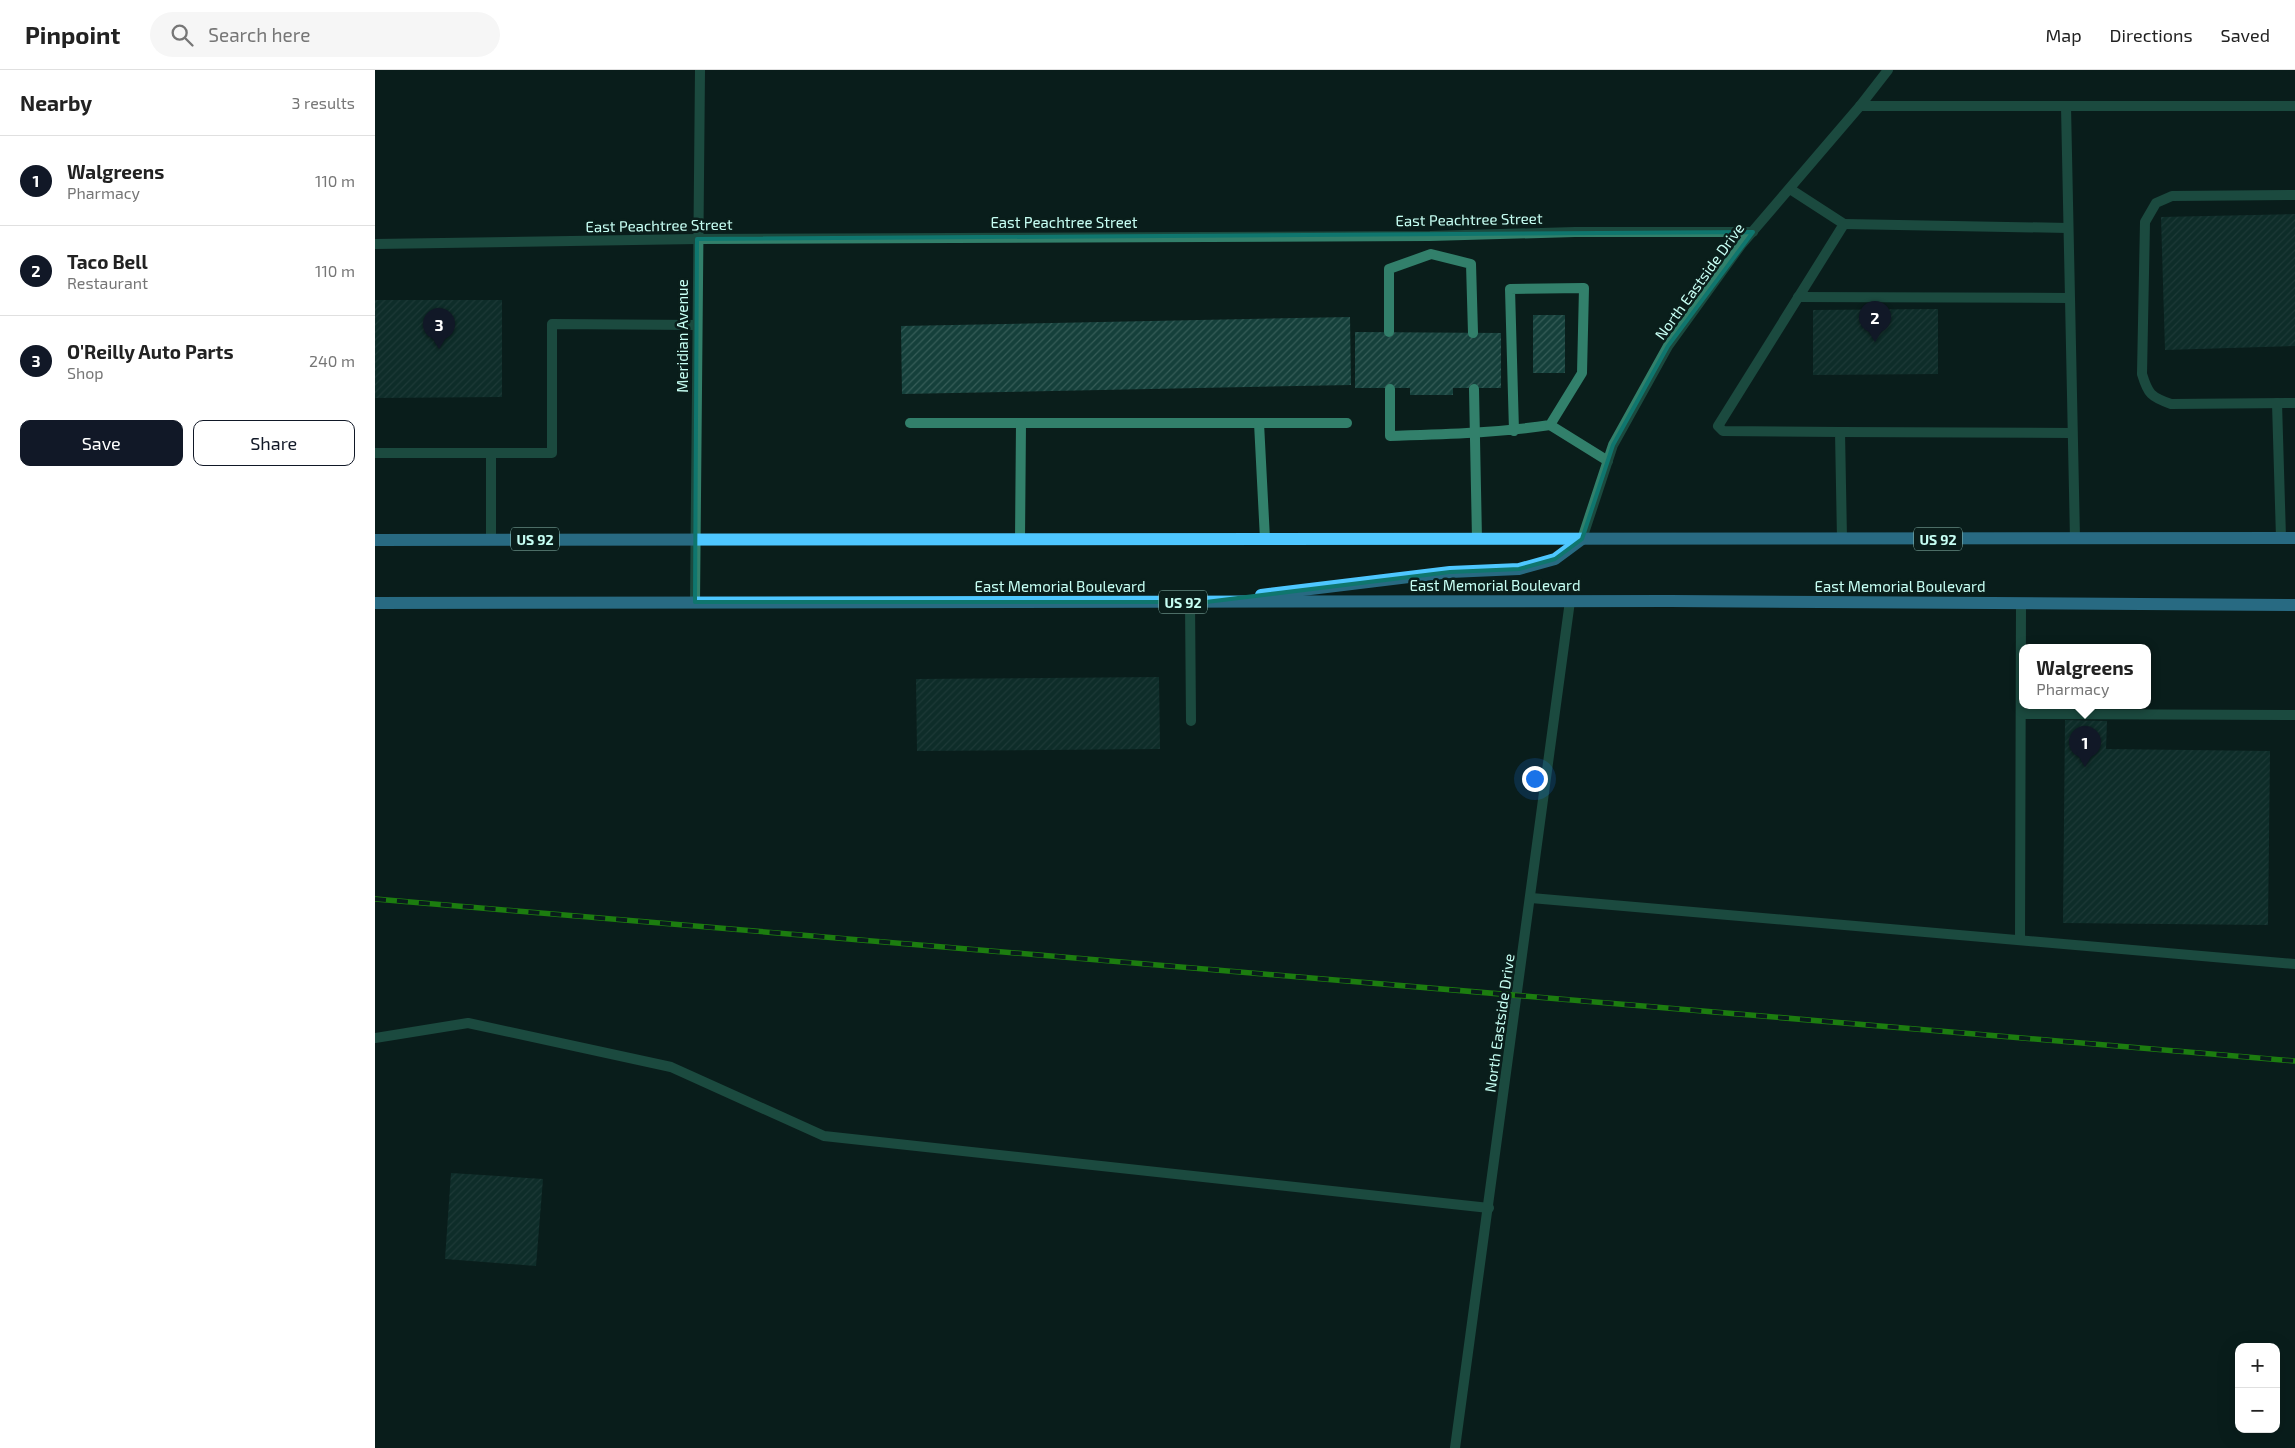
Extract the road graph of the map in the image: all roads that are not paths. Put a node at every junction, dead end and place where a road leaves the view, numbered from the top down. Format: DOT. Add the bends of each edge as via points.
graph roads {
  1 [pos="700,70"];
  2 [pos="1888,70"];
  3 [pos="1860,106"];
  4 [pos="2066,106"];
  5 [pos="2295,106"];
  6 [pos="1790,189"];
  7 [pos="2295,195"];
  8 [pos="1844,224"];
  9 [pos="2068,228"];
  10 [pos="1753,232"];
  11 [pos="1430,236"];
  12 [pos="697,239"];
  13 [pos="375,244"];
  14 [pos="1431,254"];
  15 [pos="1798,297"];
  16 [pos="2069,298"];
  17 [pos="697,325"];
  18 [pos="1389,332"];
  19 [pos="1473,333"];
  20 [pos="1390,389"];
  21 [pos="1473,390"];
  22 [pos="2277,403"];
  23 [pos="2295,403"];
  24 [pos="910,423"];
  25 [pos="1021,423"];
  26 [pos="1259,423"];
  27 [pos="1347,423"];
  28 [pos="1550,425"];
  29 [pos="1514,431"];
  30 [pos="1840,432"];
  31 [pos="1475,433"];
  32 [pos="2071,433"];
  33 [pos="491,453"];
  34 [pos="375,454"];
  35 [pos="1608,461"];
  36 [pos="2281,538"];
  37 [pos="2295,538"];
  38 [pos="491,539"];
  39 [pos="696,539"];
  40 [pos="1020,539"];
  41 [pos="1265,539"];
  42 [pos="1477,539"];
  43 [pos="1582,539"];
  44 [pos="1843,539"];
  45 [pos="2075,539"];
  46 [pos="375,540"];
  47 [pos="1570,601"];
  48 [pos="695,602"];
  49 [pos="1190,602"];
  50 [pos="1206,602"];
  51 [pos="375,603"];
  52 [pos="2021,603"];
  53 [pos="2295,605"];
  54 [pos="2021,644"];
  55 [pos="2021,709"];
  56 [pos="2021,714"];
  57 [pos="2295,715"];
  58 [pos="1191,721"];
  59 [pos="1531,898"];
  60 [pos="2020,940"];
  61 [pos="2295,964"];
  62 [pos="375,1038"];
  63 [pos="1489,1208"];
  64 [pos="1455,1448"];
  1 -- 12 [label="street, Meridian Avenue"];
  2 -- 3 [label="street, North Eastside Drive"];
  3 -- 4 [label="street"];
  3 -- 6 [label="street, North Eastside Drive"];
  4 -- 5 [label="street"];
  4 -- 9 [label="street"];
  6 -- 8 [label="street"];
  6 -- 10 [label="street, North Eastside Drive"];
  7 -- 22 [label="street" via="2171,196 2156,204 2145,222 2142,374 2147,392 2171,404"];
  8 -- 9 [label="street"];
  8 -- 15 [label="street"];
  9 -- 16 [label="street"];
  10 -- 11 [label="street, East Peachtree Street"];
  10 -- 35 [label="street, North Eastside Drive" via="1668,346 1613,444"];
  11 -- 12 [label="street, East Peachtree Street"];
  11 -- 14 [label="street"];
  12 -- 13 [label="street, East Peachtree Street"];
  12 -- 17 [label="street, Meridian Avenue"];
  14 -- 18 [label="street" via="1389,269"];
  14 -- 19 [label="street" via="1471,264"];
  15 -- 16 [label="street"];
  15 -- 30 [label="street" via="1718,426 1723,431"];
  16 -- 32 [label="street"];
  17 -- 33 [label="street" via="552,324 552,452"];
  17 -- 39 [label="street, Meridian Avenue"];
  20 -- 31 [label="street" via="1390,436"];
  21 -- 31 [label="street"];
  22 -- 23 [label="street"];
  22 -- 36 [label="street"];
  24 -- 25 [label="street"];
  25 -- 26 [label="street"];
  25 -- 40 [label="street"];
  26 -- 27 [label="street"];
  26 -- 41 [label="street"];
  28 -- 29 [label="street"];
  28 -- 29 [label="street" via="1582,373 1583,288 1510,289"];
  28 -- 35 [label="street"];
  29 -- 31 [label="street"];
  30 -- 32 [label="street"];
  30 -- 44 [label="street"];
  31 -- 42 [label="street"];
  32 -- 45 [label="street"];
  33 -- 34 [label="street"];
  33 -- 38 [label="street"];
  35 -- 43 [label="street, North Eastside Drive"];
  36 -- 37 [label="main road, US 92"];
  36 -- 45 [label="main road, US 92"];
  38 -- 39 [label="main road, US 92"];
  38 -- 46 [label="main road, US 92"];
  39 -- 40 [label="main road, US 92"];
  39 -- 48 [label="street, Meridian Avenue"];
  40 -- 41 [label="main road, US 92"];
  41 -- 42 [label="main road, US 92"];
  42 -- 43 [label="main road, US 92"];
  43 -- 44 [label="main road, US 92"];
  43 -- 50 [label="main road" via="1555,560 1519,569 1450,572"];
  44 -- 45 [label="main road, US 92"];
  47 -- 50 [label="main road, East Memorial Boulevard / US 92"];
  47 -- 52 [label="main road, East Memorial Boulevard / US 92"];
  47 -- 59 [label="street, North Eastside Drive"];
  48 -- 49 [label="main road, East Memorial Boulevard / US 92"];
  48 -- 51 [label="main road, US 92"];
  49 -- 50 [label="main road, East Memorial Boulevard / US 92"];
  49 -- 58 [label="street"];
  52 -- 53 [label="main road, East Memorial Boulevard / US 92"];
  52 -- 54 [label="street"];
  55 -- 56 [label="street"];
  56 -- 57 [label="street"];
  56 -- 60 [label="street"];
  59 -- 60 [label="street"];
  59 -- 63 [label="street, North Eastside Drive"];
  60 -- 61 [label="street"];
  62 -- 63 [label="street" via="468,1023 661,1065 824,1136"];
  63 -- 64 [label="street, North Eastside Drive"];
}
